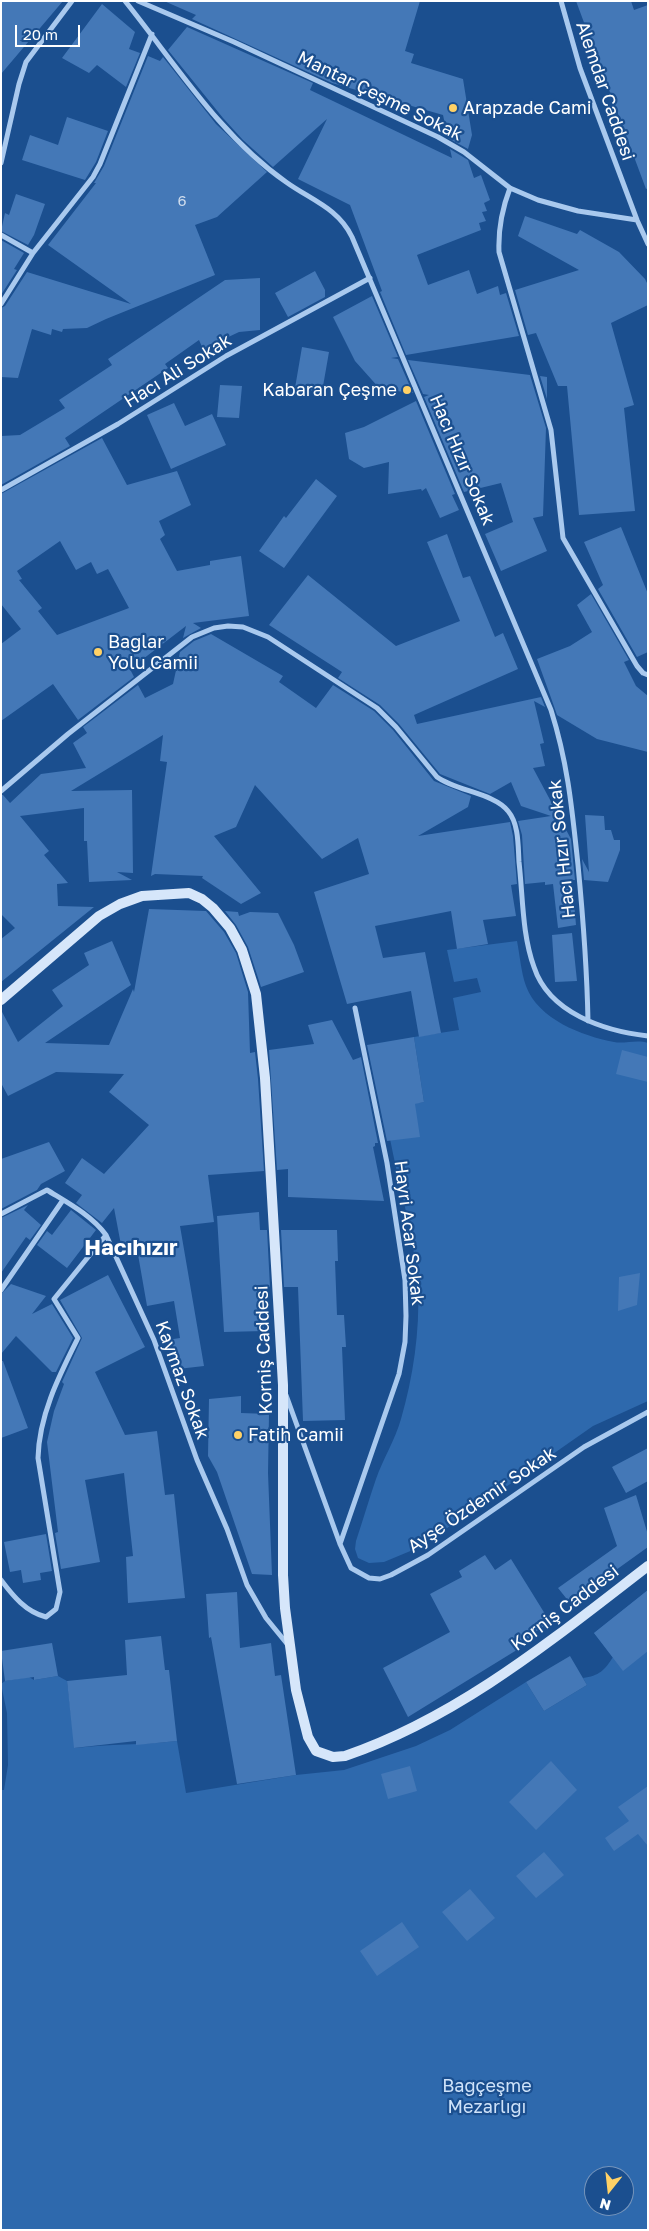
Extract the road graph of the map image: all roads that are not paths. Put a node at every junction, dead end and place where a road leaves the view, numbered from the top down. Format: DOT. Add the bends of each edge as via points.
graph roads {
  1 [pos="72,1"];
  2 [pos="126,1"];
  3 [pos="138,1"];
  4 [pos="561,1"];
  5 [pos="152,34"];
  6 [pos="1,163"];
  7 [pos="510,188"];
  8 [pos="637,220"];
  9 [pos="1,235"];
  10 [pos="648,244"];
  11 [pos="34,254"];
  12 [pos="370,278"];
  13 [pos="1,304"];
  14 [pos="1,490"];
  15 [pos="648,674"];
  16 [pos="1,782"];
  17 [pos="8,783"];
  18 [pos="1,791"];
  19 [pos="1,1000"];
  20 [pos="355,1008"];
  21 [pos="588,1021"];
  22 [pos="648,1036"];
  23 [pos="63,1200"];
  24 [pos="1,1214"];
  25 [pos="106,1235"];
  26 [pos="1,1290"];
  27 [pos="282,1385"];
  28 [pos="648,1412"];
  29 [pos="340,1544"];
  30 [pos="648,1566"];
  31 [pos="1,1580"];
  32 [pos="289,1646"];
  1 -- 6 [label="street" via="26,62"];
  2 -- 5 [label="street, Hacı Hızır Sokak"];
  3 -- 7 [label="street, Mantar Çeşme Sokak" via="438,137 464,152"];
  4 -- 8 [label="street, Alemdar Caddesi" via="580,68"];
  5 -- 11 [label="street" via="100,164"];
  5 -- 12 [label="street, Hacı Hızır Sokak" via="209,108 261,163 285,182 327,206 347,225"];
  7 -- 8 [label="street, Mantar Çeşme Sokak" via="558,206"];
  7 -- 15 [label="street" via="498,231 499,252 551,430 563,538 637,666"];
  8 -- 10 [label="street, Alemdar Caddesi"];
  9 -- 11 [label="street"];
  11 -- 13 [label="street"];
  12 -- 14 [label="street, Hacı Ali Sokak" via="226,356 118,424"];
  12 -- 21 [label="street, Hacı Hızır Sokak" via="558,734 572,806 587,960"];
  16 -- 17 [label="street"];
  17 -- 18 [label="street"];
  17 -- 21 [label="street" via="192,637 228,626 255,631 377,708 445,783 501,804 508,811 516,830 527,944 534,969 551,995 566,1009"];
  19 -- 27 [label="main road, Korniş Caddesi" via="99,916 142,896 189,893 209,904 230,928 250,972 261,1026"];
  20 -- 29 [label="street, Hayri Acar Sokak" via="387,1163 405,1280 406,1316 399,1374"];
  21 -- 22 [label="street"];
  23 -- 24 [label="street, Kaymaz Sokak" via="47,1190"];
  23 -- 25 [label="street, Kaymaz Sokak" via="97,1224"];
  23 -- 26 [label="street"];
  25 -- 31 [label="street" via="54,1299 78,1338 48,1404 38,1442 60,1592 56,1609 46,1617 38,1615 19,1601"];
  25 -- 32 [label="street, Kaymaz Sokak" via="154,1340 196,1460 227,1528 247,1585 266,1618"];
  27 -- 29 [label="street, Ayşe Özdemir Sokak"];
  27 -- 32 [label="main road, Korniş Caddesi" via="283,1575"];
  28 -- 29 [label="street, Ayşe Özdemir Sokak" via="584,1447 428,1555 390,1576 380,1579 360,1574 351,1568"];
  30 -- 32 [label="main road, Korniş Caddesi" via="505,1673 411,1730 344,1756 323,1754 311,1744 296,1690"];
}
